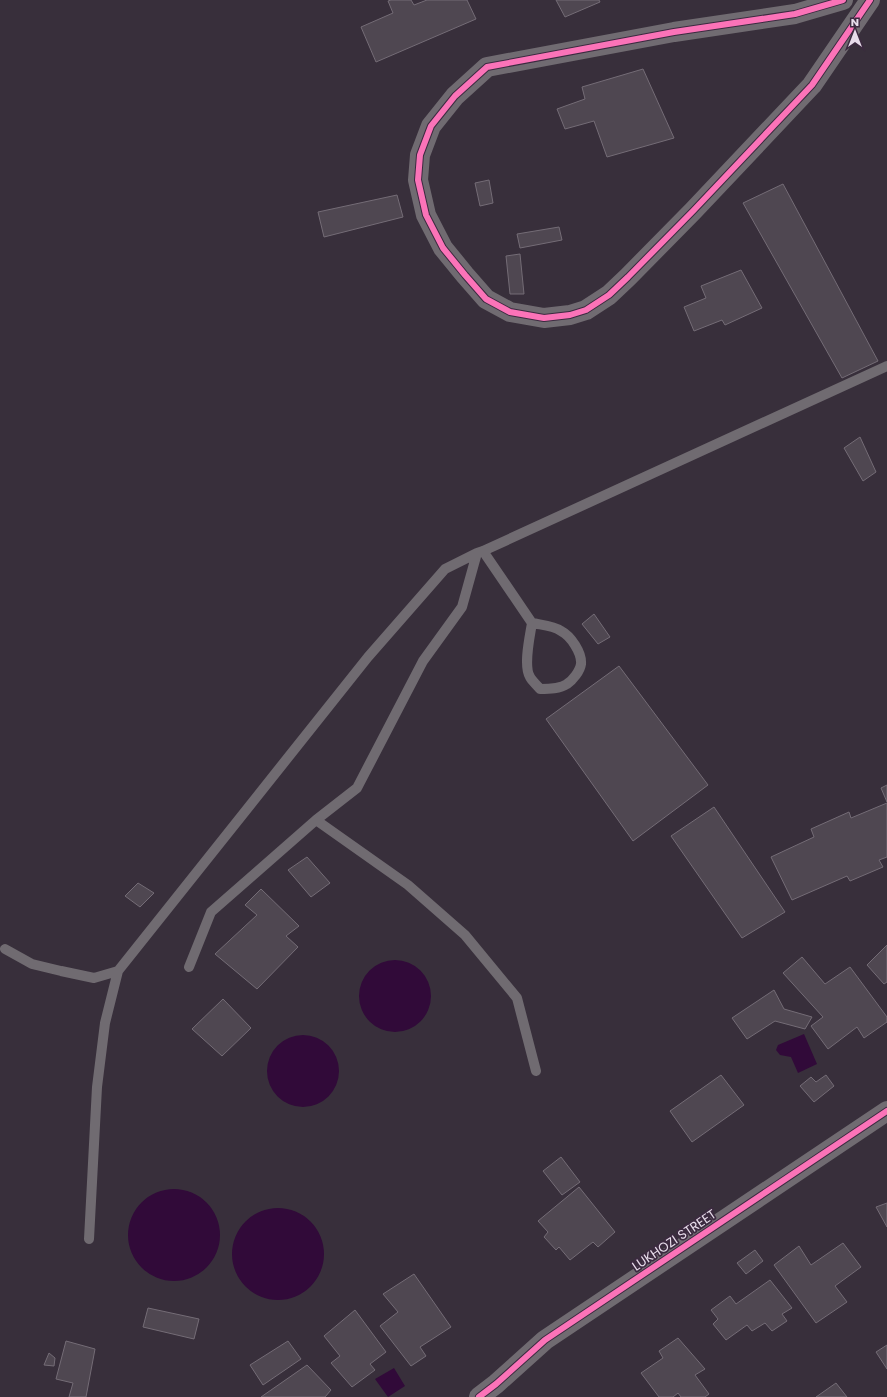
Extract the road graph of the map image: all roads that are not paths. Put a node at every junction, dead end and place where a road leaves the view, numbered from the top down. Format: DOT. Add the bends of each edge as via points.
graph roads {
  1 [pos="843,0"];
  2 [pos="870,0"];
  3 [pos="887,366"];
  4 [pos="480,552"];
  5 [pos="532,623"];
  6 [pos="316,820"];
  7 [pos="5,949"];
  8 [pos="189,967"];
  9 [pos="118,971"];
  10 [pos="536,1071"];
  11 [pos="887,1111"];
  12 [pos="89,1239"];
  13 [pos="479,1397"];
  1 -- 2 [label="street" via="795,14 674,32 488,68 455,96 430,126 420,154 418,180 426,215 443,248 486,299 510,312 544,318 570,316 586,310 609,295 628,277 812,85"];
  3 -- 4 [label="lane"];
  4 -- 5 [label="lane"];
  4 -- 6 [label="lane" via="462,607 423,661 357,788"];
  4 -- 9 [label="lane" via="446,569 368,658"];
  5 -- 5 [label="lane" via="527,649 529,676 540,689 554,689 566,685 576,676 581,664 578,650 562,631"];
  6 -- 8 [label="lane" via="211,912"];
  6 -- 10 [label="lane" via="408,886 465,935 517,998"];
  7 -- 9 [label="lane" via="32,964 94,978"];
  9 -- 12 [label="lane" via="105,1023 97,1087"];
  11 -- 13 [label="street, LUKHOZI STREET" via="545,1340"];
}
